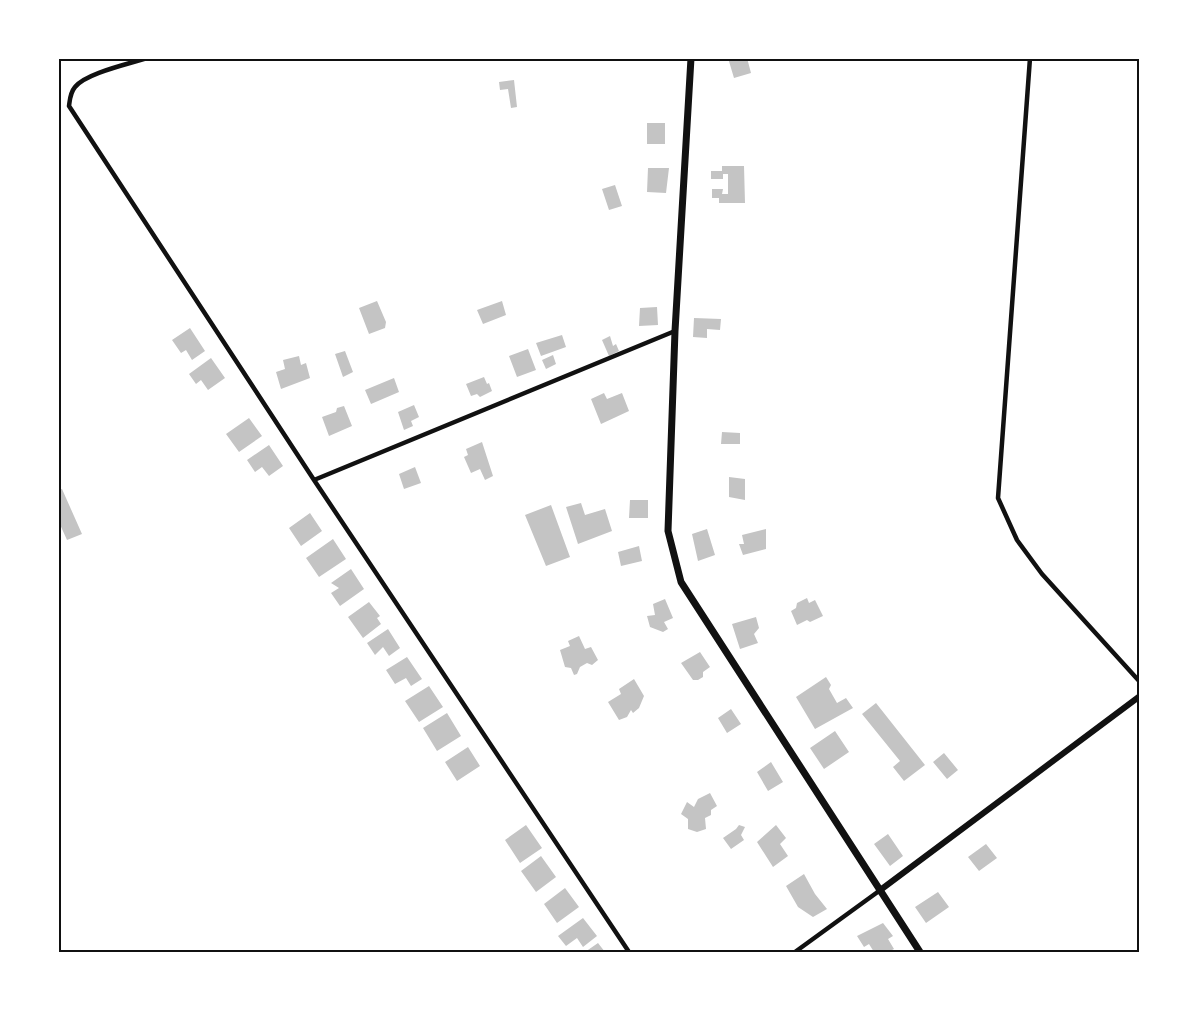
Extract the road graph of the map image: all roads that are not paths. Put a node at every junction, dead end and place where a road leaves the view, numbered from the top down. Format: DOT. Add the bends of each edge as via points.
graph roads {
  1 [pos="147,58"];
  2 [pos="691,58"];
  3 [pos="1030,58"];
  4 [pos="675,332"];
  5 [pos="314,480"];
  6 [pos="1140,682"];
  7 [pos="1140,696"];
  8 [pos="879,891"];
  9 [pos="629,952"];
  10 [pos="795,952"];
  11 [pos="920,952"];
  1 -- 5 [label="street" via="87,78 76,86 69,106"];
  2 -- 4 [label="main road"];
  3 -- 6 [label="street" via="998,498 1017,540 1042,574"];
  4 -- 5 [label="street"];
  4 -- 8 [label="main road" via="668,531 681,582"];
  5 -- 9 [label="street"];
  7 -- 8 [label="street"];
  8 -- 10 [label="street"];
  8 -- 11 [label="main road"];
}
